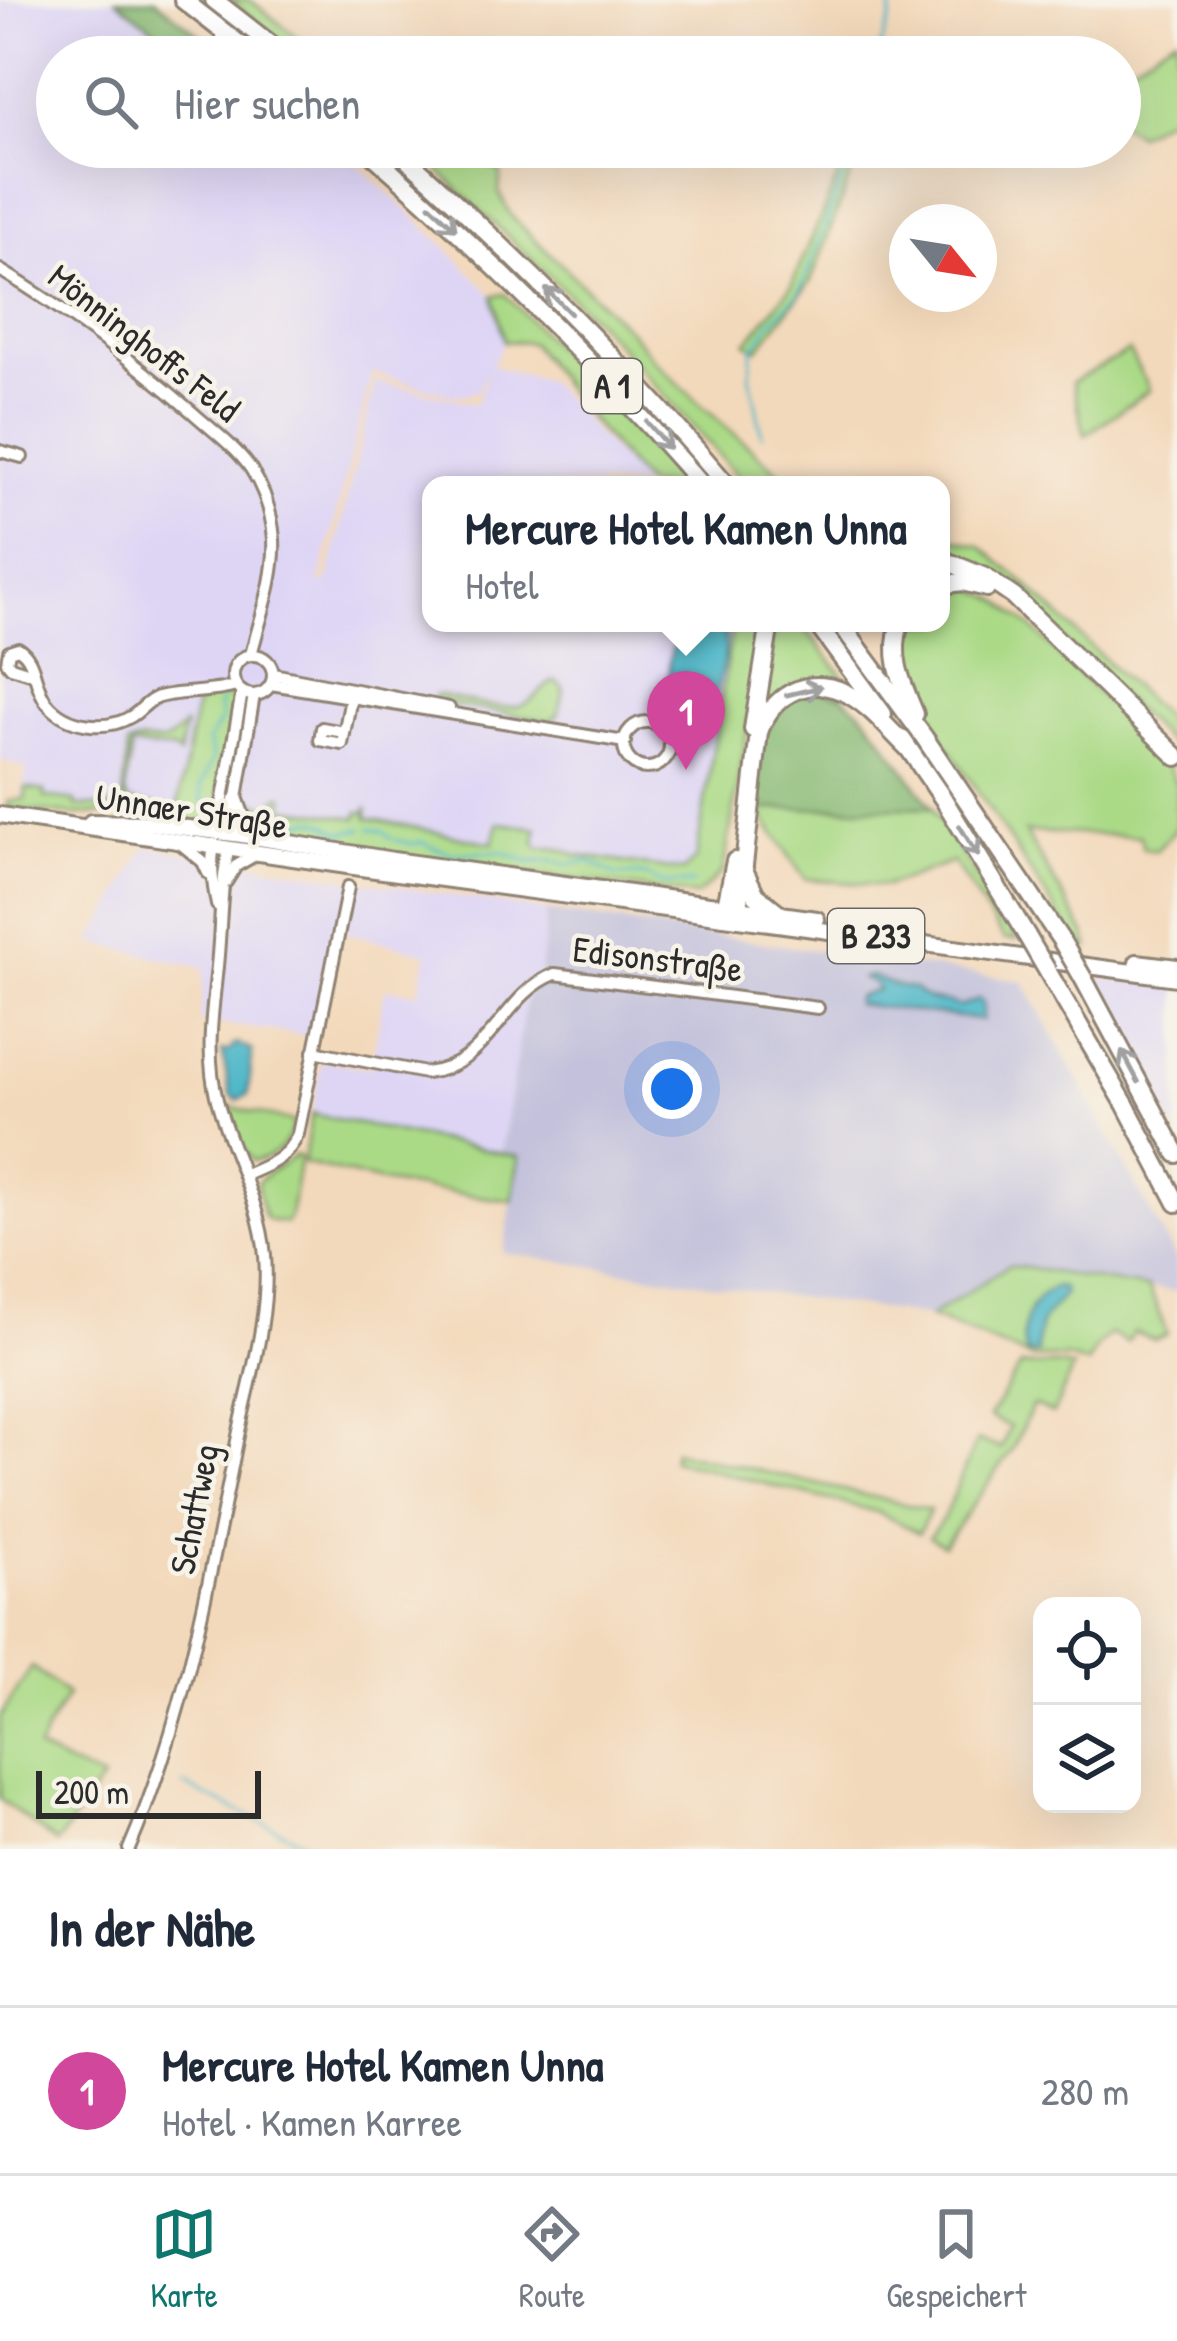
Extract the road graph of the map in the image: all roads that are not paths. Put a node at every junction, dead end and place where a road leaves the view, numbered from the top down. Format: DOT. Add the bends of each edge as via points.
graph roads {
  1 [pos="183,0"];
  2 [pos="214,0"];
  3 [pos="229,36"];
  4 [pos="260,36"];
  5 [pos="388,168"];
  6 [pos="416,168"];
  7 [pos="0,270"];
  8 [pos="696,448"];
  9 [pos="0,451"];
  10 [pos="22,458"];
  11 [pos="694,476"];
  12 [pos="719,476"];
  13 [pos="730,476"];
  14 [pos="950,563"];
  15 [pos="950,584"];
  16 [pos="769,632"];
  17 [pos="823,632"];
  18 [pos="847,632"];
  19 [pos="898,632"];
  20 [pos="255,656"];
  21 [pos="33,674"];
  22 [pos="272,679"];
  23 [pos="228,688"];
  24 [pos="351,694"];
  25 [pos="344,732"];
  26 [pos="924,737"];
  27 [pos="625,742"];
  28 [pos="908,748"];
  29 [pos="1177,761"];
  30 [pos="236,800"];
  31 [pos="0,815"];
  32 [pos="74,824"];
  33 [pos="172,838"];
  34 [pos="223,839"];
  35 [pos="264,846"];
  36 [pos="744,865"];
  37 [pos="212,881"];
  38 [pos="348,887"];
  39 [pos="223,891"];
  40 [pos="732,911"];
  41 [pos="219,914"];
  42 [pos="780,914"];
  43 [pos="1177,968"];
  44 [pos="1177,978"];
  45 [pos="818,1008"];
  46 [pos="314,1052"];
  47 [pos="1177,1154"];
  48 [pos="245,1175"];
  49 [pos="1177,1203"];
  50 [pos="129,1849"];
  1 -- 3 [label="highway"];
  2 -- 4 [label="highway"];
  5 -- 11 [label="highway, A 1, one-way" via="559,330"];
  8 -- 6 [label="highway, A 1, one-way"];
  7 -- 20 [label="street, Mönninghoffs Feld" via="135,365 240,455 272,526"];
  8 -- 12 [label="highway, A 1"];
  8 -- 13 [label="highway"];
  9 -- 10 [label="street"];
  14 -- 29 [label="highway" via="1014,597"];
  15 -- 29 [label="highway" via="977,584 1019,610"];
  16 -- 40 [label="highway"];
  17 -- 28 [label="highway"];
  18 -- 26 [label="highway"];
  19 -- 26 [label="highway" via="895,661"];
  20 -- 22 [label="street" via="268,662"];
  20 -- 23 [label="street" via="239,661"];
  21 -- 23 [label="street" via="53,709 91,726 122,721 158,697"];
  22 -- 23 [label="street" via="264,692"];
  22 -- 24 [label="street"];
  23 -- 30 [label="street"];
  23 -- 34 [label="street"];
  24 -- 25 [label="street"];
  24 -- 27 [label="street"];
  47 -- 26 [label="highway, one-way, bridge" via="1061,940"];
  27 -- 27 [label="street" via="629,758 646,767 664,760 670,747 650,722 634,726"];
  36 -- 28 [label="highway, one-way" via="759,732 791,691 821,685 853,697"];
  28 -- 49 [label="highway, one-way, bridge" via="1027,936"];
  30 -- 34 [label="street"];
  30 -- 35 [label="main road"];
  31 -- 32 [label="main road"];
  32 -- 33 [label="main road, Unnaer Straße"];
  32 -- 34 [label="main road, Unnaer Straße" via="128,821"];
  33 -- 34 [label="main road, Unnaer Straße"];
  33 -- 37 [label="street" via="203,862"];
  34 -- 35 [label="main road, Unnaer Straße"];
  34 -- 37 [label="street, Schattweg"];
  34 -- 39 [label="street, Schattweg"];
  35 -- 39 [label="street" via="236,866"];
  35 -- 40 [label="main road, Unnaer Straße"];
  36 -- 40 [label="highway"];
  36 -- 42 [label="highway" via="756,895"];
  37 -- 41 [label="street, Schattweg"];
  38 -- 46 [label="street"];
  39 -- 41 [label="street, Schattweg"];
  40 -- 42 [label="main road, Unnaer Straße / B 233"];
  40 -- 44 [label="main road, Unnaer Straße / B 233"];
  41 -- 48 [label="street, Schattweg" via="211,1069"];
  42 -- 43 [label="main road, Unnaer Straße / B 233"];
  45 -- 46 [label="street, Edisonstraße" via="555,974 533,986 468,1057 441,1072"];
  46 -- 48 [label="street" via="293,1144"];
  48 -- 50 [label="street, Schattweg" via="263,1240 262,1312 190,1665"];
}
